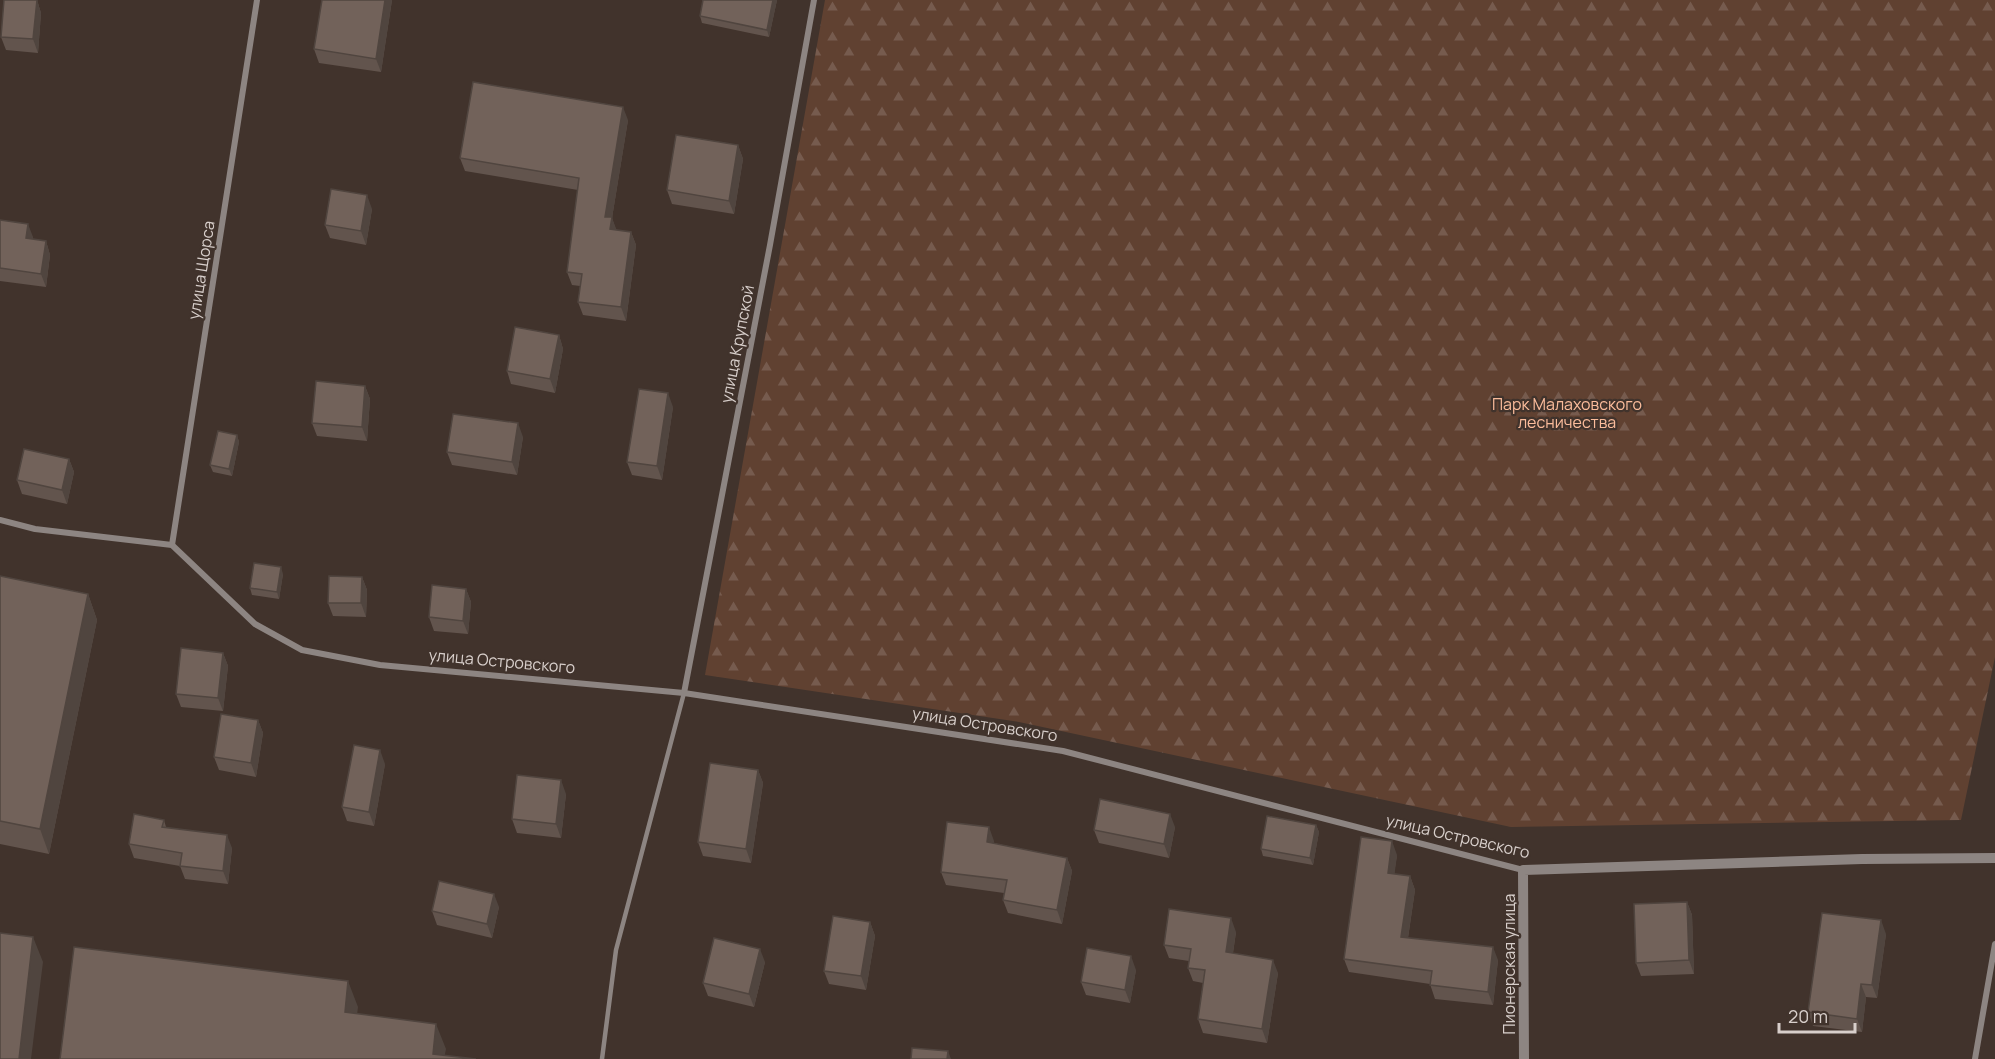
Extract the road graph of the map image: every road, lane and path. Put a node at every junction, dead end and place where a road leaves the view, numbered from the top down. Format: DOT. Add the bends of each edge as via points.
graph roads {
  1 [pos="257,0"];
  2 [pos="814,0"];
  3 [pos="0,520"];
  4 [pos="172,545"];
  5 [pos="684,693"];
  6 [pos="1995,858"];
  7 [pos="1523,870"];
  8 [pos="1995,944"];
  9 [pos="602,1059"];
  10 [pos="1524,1059"];
  11 [pos="1975,1059"];
  1 -- 4 [label="street, улица Щорса"];
  2 -- 5 [label="street, улица Крупской"];
  3 -- 4 [label="street" via="35,529"];
  4 -- 5 [label="street, улица Островского" via="255,624 302,650 380,665"];
  5 -- 7 [label="street, улица Островского" via="1063,751"];
  5 -- 9 [label="lane" via="616,950"];
  6 -- 7 [label="street, улица Островского"];
  7 -- 10 [label="street, Пионерская улица"];
  8 -- 11 [label="street"];
}
